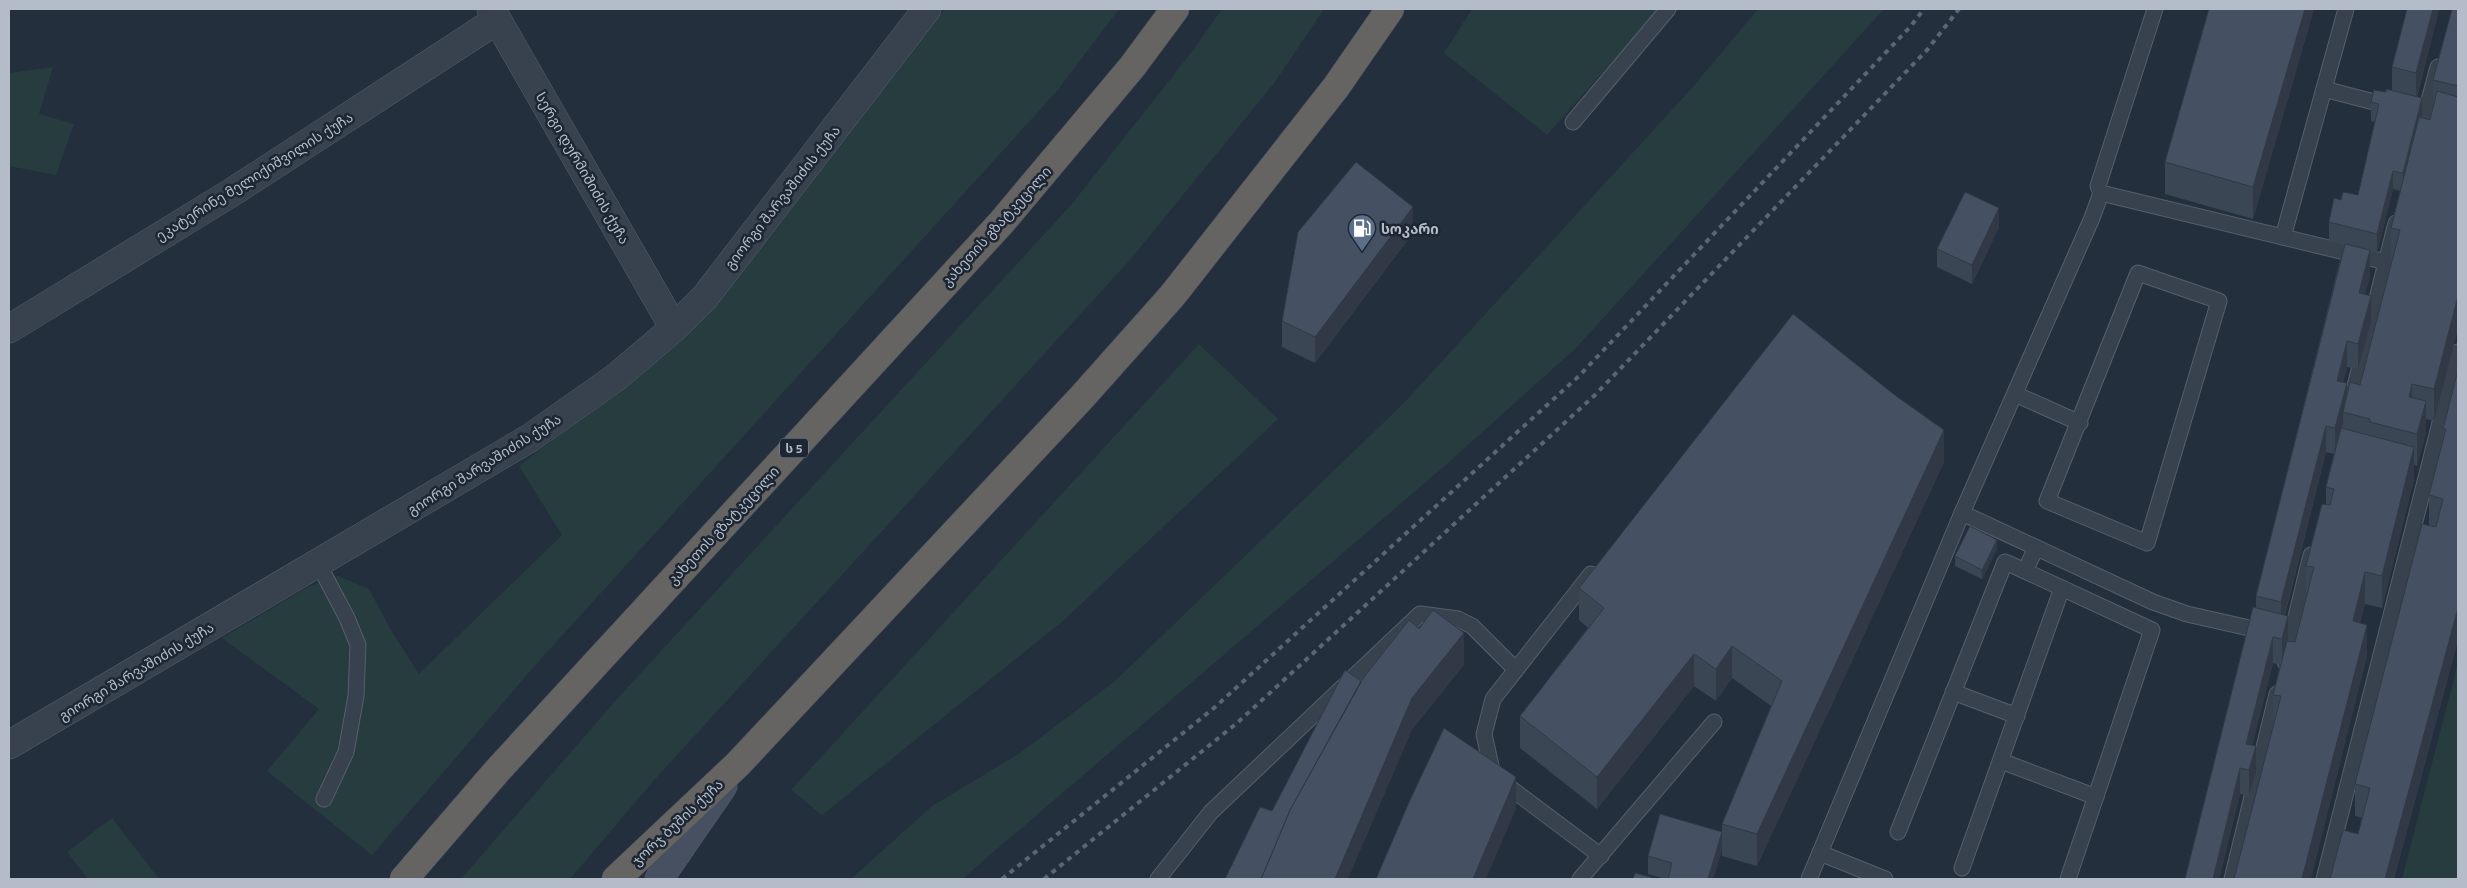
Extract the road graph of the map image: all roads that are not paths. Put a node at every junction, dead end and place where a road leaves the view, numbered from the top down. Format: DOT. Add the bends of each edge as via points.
graph roads {
  1 [pos="927,9"];
  2 [pos="1174,9"];
  3 [pos="1390,9"];
  4 [pos="1668,9"];
  5 [pos="2155,9"];
  6 [pos="2166,9"];
  7 [pos="2346,9"];
  8 [pos="494,14"];
  9 [pos="2441,56"];
  10 [pos="2324,89"];
  11 [pos="2425,116"];
  12 [pos="2442,120"];
  13 [pos="1573,122"];
  14 [pos="2414,156"];
  15 [pos="2104,194"];
  16 [pos="2401,204"];
  17 [pos="2283,237"];
  18 [pos="2386,262"];
  19 [pos="674,328"];
  20 [pos="9,329"];
  21 [pos="2458,352"];
  22 [pos="2015,394"];
  23 [pos="2348,412"];
  24 [pos="2080,423"];
  25 [pos="2410,468"];
  26 [pos="2428,472"];
  27 [pos="1962,513"];
  28 [pos="2315,540"];
  29 [pos="2036,548"];
  30 [pos="1601,560"];
  31 [pos="318,563"];
  32 [pos="2025,571"];
  33 [pos="2062,588"];
  34 [pos="2291,638"];
  35 [pos="1516,670"];
  36 [pos="1954,692"];
  37 [pos="2017,716"];
  38 [pos="1714,722"];
  39 [pos="9,745"];
  40 [pos="2001,761"];
  41 [pos="738,764"];
  42 [pos="2096,797"];
  43 [pos="324,799"];
  44 [pos="1898,832"];
  45 [pos="1820,853"];
  46 [pos="1600,856"];
  47 [pos="1962,868"];
  48 [pos="404,879"];
  49 [pos="616,879"];
  50 [pos="659,879"];
  51 [pos="1158,879"];
  52 [pos="1580,879"];
  53 [pos="1809,879"];
  54 [pos="1885,879"];
  55 [pos="2068,879"];
  56 [pos="2232,879"];
  57 [pos="2324,879"];
  1 -- 19 [label="street, გიორგი შარვაშიძის ქუჩა" via="705,297"];
  2 -- 48 [label="highway, კახეთის გზატკეცილი / ს 5" via="1132,67 1001,223 497,771"];
  3 -- 41 [label="highway" via="1336,87 1172,296 1082,397"];
  4 -- 13 [label="lane"];
  5 -- 15 [label="lane" via="2098,186"];
  6 -- 15 [label="lane"];
  7 -- 10 [label="lane"];
  8 -- 19 [label="street, სერგი დურმიშიძის ქუჩა"];
  8 -- 20 [label="street, ეკატერინე მელიქიშვილის ქუჩა" via="234,191"];
  9 -- 11 [label="lane"];
  10 -- 11 [label="lane"];
  10 -- 17 [label="lane"];
  11 -- 12 [label="lane"];
  11 -- 14 [label="lane"];
  15 -- 17 [label="lane"];
  15 -- 22 [label="lane"];
  16 -- 18 [label="lane"];
  17 -- 18 [label="lane"];
  18 -- 23 [label="lane"];
  19 -- 31 [label="street, გიორგი შარვაშიძის ქუჩა" via="615,378 530,438"];
  21 -- 26 [label="lane"];
  22 -- 24 [label="lane"];
  22 -- 27 [label="lane"];
  24 -- 24 [label="lane" via="2138,273 2219,301 2146,543 2047,501"];
  25 -- 26 [label="lane"];
  26 -- 57 [label="lane"];
  27 -- 29 [label="lane"];
  27 -- 45 [label="lane"];
  28 -- 34 [label="lane"];
  29 -- 32 [label="lane"];
  29 -- 34 [label="lane" via="2153,602 2187,614"];
  30 -- 35 [label="lane"];
  31 -- 39 [label="street, გიორგი შარვაშიძის ქუჩა"];
  31 -- 43 [label="lane" via="358,645 356,696 346,752"];
  32 -- 33 [label="lane"];
  32 -- 36 [label="lane" via="2005,562"];
  33 -- 37 [label="lane"];
  33 -- 42 [label="lane" via="2152,630"];
  34 -- 56 [label="lane"];
  35 -- 46 [label="lane" via="1493,699 1484,734 1494,775"];
  35 -- 51 [label="lane" via="1472,626 1458,619 1420,614 1211,812"];
  36 -- 37 [label="lane"];
  36 -- 44 [label="lane"];
  37 -- 40 [label="lane"];
  38 -- 46 [label="lane"];
  40 -- 42 [label="lane"];
  40 -- 47 [label="lane"];
  41 -- 49 [label="highway, ჯორჯ ბუშის ქუჩა"];
  41 -- 50 [label="main road"];
  42 -- 55 [label="lane"];
  45 -- 53 [label="lane"];
  45 -- 54 [label="lane"];
  46 -- 52 [label="lane"];
}
